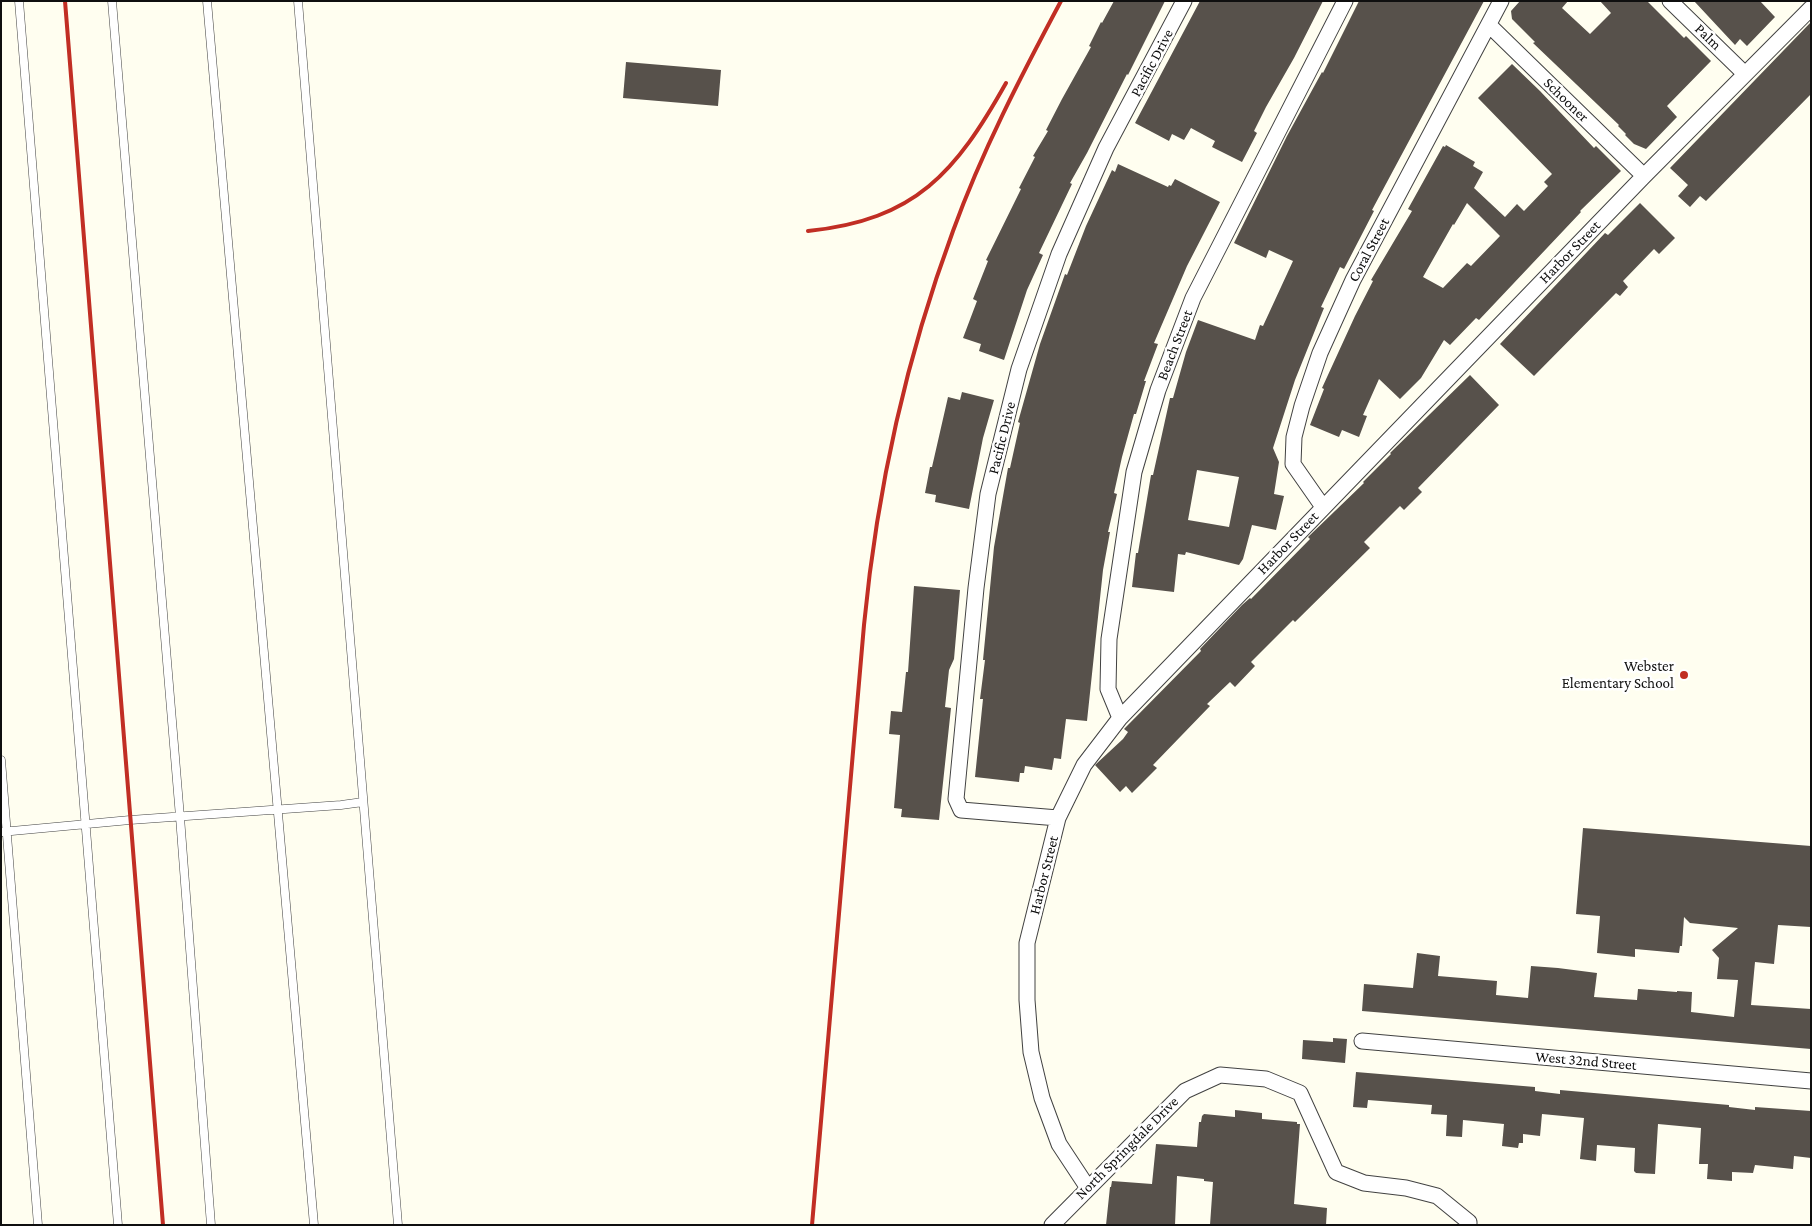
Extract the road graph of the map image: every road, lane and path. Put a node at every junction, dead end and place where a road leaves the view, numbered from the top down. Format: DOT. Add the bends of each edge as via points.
graph roads {
  1 [pos="19,1"];
  2 [pos="112,1"];
  3 [pos="207,1"];
  4 [pos="298,1"];
  5 [pos="1184,1"];
  6 [pos="1345,1"];
  7 [pos="1501,1"];
  8 [pos="1670,1"];
  9 [pos="1811,8"];
  10 [pos="1489,25"];
  11 [pos="1746,74"];
  12 [pos="1644,176"];
  13 [pos="1322,507"];
  14 [pos="1120,718"];
  15 [pos="1,760"];
  16 [pos="363,802"];
  17 [pos="277,810"];
  18 [pos="180,817"];
  19 [pos="1058,818"];
  20 [pos="86,824"];
  21 [pos="4,832"];
  22 [pos="1362,1041"];
  23 [pos="1811,1081"];
  24 [pos="1088,1188"];
  25 [pos="38,1225"];
  26 [pos="118,1225"];
  27 [pos="211,1225"];
  28 [pos="314,1225"];
  29 [pos="398,1225"];
  30 [pos="1052,1225"];
  31 [pos="1470,1225"];
  1 -- 20 [label="lane"];
  2 -- 18 [label="lane"];
  3 -- 17 [label="lane"];
  4 -- 16 [label="lane"];
  5 -- 19 [label="street, Pacific Drive" via="1106,148 1059,254 1019,369 988,494 956,800 961,810"];
  6 -- 14 [label="street, Beach Street" via="1193,298 1158,390 1134,472 1109,638 1108,689"];
  7 -- 10 [label="street, Coral Street"];
  8 -- 11 [label="street, Palm"];
  9 -- 11 [label="street, Harbor Street"];
  10 -- 12 [label="street, Schooner"];
  10 -- 13 [label="street, Coral Street" via="1353,280 1317,362 1294,438 1294,464"];
  11 -- 12 [label="street, Harbor Street"];
  12 -- 13 [label="street, Harbor Street"];
  13 -- 14 [label="street, Harbor Street"];
  14 -- 19 [label="street, Harbor Street" via="1084,765"];
  15 -- 21 [label="lane"];
  16 -- 17 [label="lane"];
  16 -- 29 [label="lane"];
  17 -- 18 [label="lane"];
  17 -- 28 [label="lane"];
  18 -- 20 [label="lane"];
  18 -- 27 [label="lane"];
  19 -- 24 [label="street, Harbor Street" via="1027,942 1031,1052 1042,1098 1059,1144"];
  20 -- 21 [label="lane"];
  20 -- 26 [label="lane"];
  21 -- 25 [label="lane"];
  22 -- 23 [label="street, West 32nd Street"];
  24 -- 30 [label="street, North Springdale Drive"];
  24 -- 31 [label="street, North Springdale Drive" via="1185,1091 1220,1075 1257,1078 1300,1093 1336,1172 1364,1183 1437,1196"];
}
